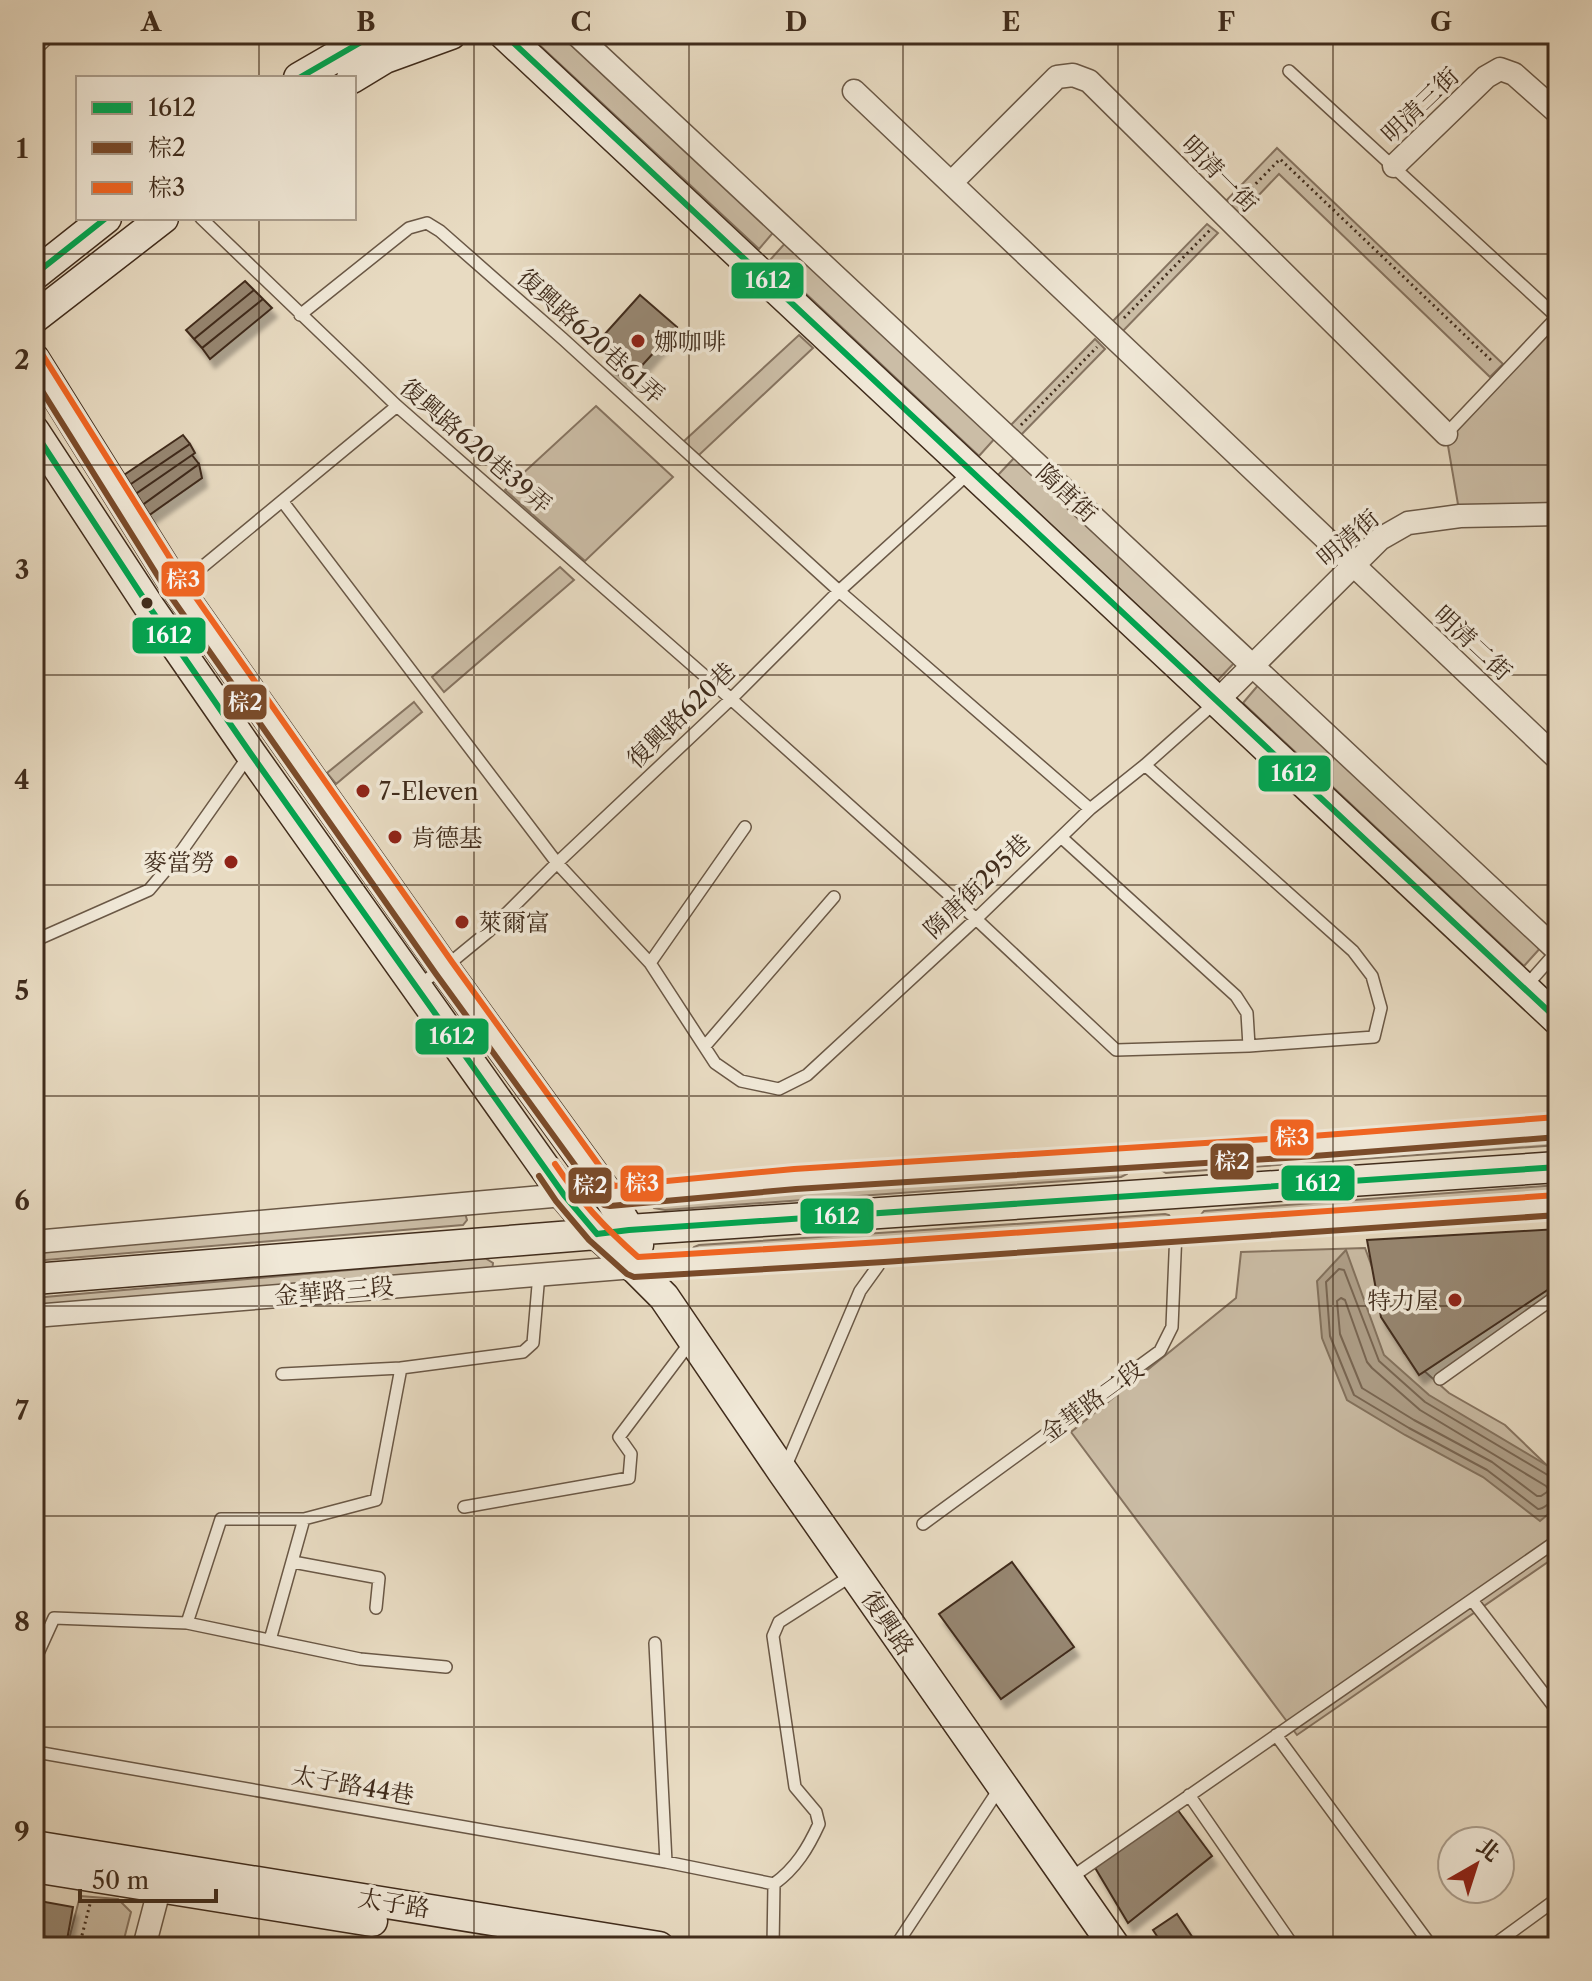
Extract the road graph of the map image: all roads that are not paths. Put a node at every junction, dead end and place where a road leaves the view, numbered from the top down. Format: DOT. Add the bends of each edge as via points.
graph roads {
  1 [pos="52,34"];
  2 [pos="375,34"];
  3 [pos="451,34"];
  4 [pos="504,34"];
  5 [pos="576,34"];
  6 [pos="34,51"];
  7 [pos="1289,71"];
  8 [pos="302,76"];
  9 [pos="355,76"];
  10 [pos="854,91"];
  11 [pos="1558,113"];
  12 [pos="1394,166"];
  13 [pos="951,183"];
  14 [pos="103,220"];
  15 [pos="160,220"];
  16 [pos="203,220"];
  17 [pos="34,275"];
  18 [pos="300,315"];
  19 [pos="34,318"];
  20 [pos="1558,318"];
  21 [pos="34,359"];
  22 [pos="397,406"];
  23 [pos="34,431"];
  24 [pos="1446,434"];
  25 [pos="971,472"];
  26 [pos="283,502"];
  27 [pos="1558,514"];
  28 [pos="1353,564"];
  29 [pos="177,588"];
  30 [pos="839,591"];
  31 [pos="150,608"];
  32 [pos="1252,666"];
  33 [pos="731,699"];
  34 [pos="1217,701"];
  35 [pos="251,754"];
  36 [pos="1558,759"];
  37 [pos="1145,765"];
  38 [pos="1090,809"];
  39 [pos="745,827"];
  40 [pos="1061,837"];
  41 [pos="557,863"];
  42 [pos="834,897"];
  43 [pos="976,919"];
  44 [pos="34,937"];
  45 [pos="1558,951"];
  46 [pos="650,963"];
  47 [pos="444,968"];
  48 [pos="417,985"];
  49 [pos="1524,988"];
  50 [pos="1558,1020"];
  51 [pos="705,1046"];
  52 [pos="1249,1046"];
  53 [pos="1558,1127"];
  54 [pos="1558,1167"];
  55 [pos="564,1195"];
  56 [pos="609,1196"];
  57 [pos="1558,1205"];
  58 [pos="629,1230"];
  59 [pos="1176,1231"];
  60 [pos="597,1234"];
  61 [pos="34,1242"];
  62 [pos="883,1252"];
  63 [pos="643,1267"];
  64 [pos="539,1274"];
  65 [pos="34,1279"];
  66 [pos="1558,1295"];
  67 [pos="34,1316"];
  68 [pos="692,1339"];
  69 [pos="401,1368"];
  70 [pos="282,1374"];
  71 [pos="1440,1379"];
  72 [pos="783,1472"];
  73 [pos="464,1507"];
  74 [pos="304,1519"];
  75 [pos="923,1524"];
  76 [pos="1558,1540"];
  77 [pos="293,1562"];
  78 [pos="855,1574"];
  79 [pos="1472,1600"];
  80 [pos="376,1608"];
  81 [pos="187,1623"];
  82 [pos="270,1640"];
  83 [pos="655,1643"];
  84 [pos="34,1662"];
  85 [pos="446,1667"];
  86 [pos="1558,1712"];
  87 [pos="1276,1735"];
  88 [pos="34,1746"];
  89 [pos="1001,1786"];
  90 [pos="1189,1795"];
  91 [pos="34,1846"];
  92 [pos="666,1862"];
  93 [pos="34,1867"];
  94 [pos="162,1878"];
  95 [pos="1068,1880"];
  96 [pos="774,1884"];
  97 [pos="1558,1898"];
  98 [pos="619,1943"];
  99 [pos="144,1947"];
  100 [pos="542,1947"];
  101 [pos="659,1947"];
  102 [pos="773,1947"];
  103 [pos="895,1947"];
  104 [pos="1115,1947"];
  105 [pos="1294,1947"];
  106 [pos="1432,1947"];
  107 [pos="1491,1947"];
  1 -- 6 [label="lane"];
  2 -- 8 [label="street"];
  3 -- 9 [label="street" via="385,58"];
  4 -- 25 [label="street, 隋唐街"];
  5 -- 32 [label="street, 隋唐街"];
  7 -- 12 [label="lane"];
  10 -- 13 [label="street"];
  11 -- 12 [label="street, 明清三街" via="1514,74 1500,69"];
  12 -- 20 [label="lane"];
  13 -- 24 [label="street, 明清一街" via="1057,77 1089,81"];
  13 -- 28 [label="street"];
  14 -- 17 [label="street"];
  15 -- 19 [label="street"];
  16 -- 18 [label="lane, 復興路620巷39弄"];
  18 -- 22 [label="lane, 復興路620巷39弄"];
  18 -- 30 [label="lane, 復興路620巷61弄" via="409,228 427,223 552,329"];
  20 -- 24 [label="lane"];
  21 -- 29 [label="street, 復興路"];
  22 -- 26 [label="lane"];
  22 -- 33 [label="lane, 復興路620巷39弄"];
  23 -- 31 [label="street, 復興路"];
  25 -- 30 [label="lane, 復興路620巷"];
  25 -- 34 [label="street, 隋唐街"];
  26 -- 29 [label="lane"];
  26 -- 41 [label="lane"];
  27 -- 28 [label="street, 明清街" via="1408,523"];
  28 -- 32 [label="street, 明清街"];
  28 -- 36 [label="street, 明清二街"];
  29 -- 31 [label="lane"];
  29 -- 47 [label="street, 復興路"];
  30 -- 33 [label="lane, 復興路620巷"];
  30 -- 38 [label="lane"];
  31 -- 35 [label="street, 復興路"];
  32 -- 34 [label="street, 明清街"];
  32 -- 45 [label="street, 隋唐街"];
  33 -- 41 [label="lane, 復興路620巷"];
  33 -- 43 [label="lane, 復興路620巷39弄"];
  34 -- 37 [label="lane, 隋唐街295巷"];
  34 -- 49 [label="street, 隋唐街"];
  35 -- 44 [label="lane" via="149,890"];
  35 -- 48 [label="street, 復興路"];
  37 -- 38 [label="lane, 隋唐街295巷"];
  37 -- 52 [label="lane" via="1353,951 1372,976 1381,1008 1374,1037"];
  38 -- 40 [label="lane, 隋唐街295巷"];
  39 -- 46 [label="lane"];
  40 -- 43 [label="lane, 隋唐街295巷"];
  40 -- 52 [label="lane" via="1236,996 1247,1013"];
  41 -- 46 [label="lane"];
  41 -- 47 [label="lane, 復興路620巷"];
  42 -- 51 [label="lane"];
  43 -- 51 [label="lane, 隋唐街295巷" via="807,1075 779,1089 741,1081 715,1063"];
  43 -- 52 [label="lane, 復興路620巷39弄" via="1116,1050"];
  45 -- 49 [label="lane"];
  46 -- 51 [label="lane"];
  47 -- 48 [label="lane, 復興路620巷"];
  47 -- 56 [label="street, 復興路"];
  48 -- 55 [label="street, 復興路"];
  49 -- 50 [label="street, 隋唐街"];
  53 -- 56 [label="street"];
  54 -- 58 [label="street"];
  55 -- 56 [label="street"];
  55 -- 60 [label="street, 復興路"];
  55 -- 61 [label="street"];
  56 -- 58 [label="street, 復興路"];
  57 -- 59 [label="street"];
  58 -- 60 [label="street"];
  58 -- 63 [label="street, 復興路"];
  59 -- 62 [label="street"];
  59 -- 75 [label="lane, 金華路二段" via="1172,1327 1160,1351"];
  60 -- 63 [label="street, 復興路"];
  60 -- 65 [label="street, 金華路三段"];
  62 -- 63 [label="street"];
  62 -- 72 [label="lane" via="860,1291"];
  63 -- 64 [label="street, 金華路三段"];
  63 -- 68 [label="street, 復興路"];
  64 -- 67 [label="street, 金華路三段"];
  64 -- 69 [label="lane" via="533,1343 523,1352"];
  66 -- 71 [label="lane"];
  68 -- 72 [label="street, 復興路"];
  68 -- 73 [label="lane" via="619,1437 631,1454 629,1478"];
  69 -- 70 [label="lane"];
  69 -- 74 [label="lane" via="376,1500"];
  72 -- 78 [label="street, 復興路"];
  74 -- 77 [label="lane"];
  74 -- 81 [label="lane" via="221,1519"];
  76 -- 79 [label="lane"];
  77 -- 80 [label="lane" via="379,1578"];
  77 -- 82 [label="lane"];
  78 -- 89 [label="street, 復興路"];
  78 -- 96 [label="lane" via="779,1622 773,1636 795,1787 816,1812 819,1824 805,1853"];
  79 -- 86 [label="lane"];
  79 -- 87 [label="lane"];
  81 -- 82 [label="lane"];
  81 -- 84 [label="lane" via="54,1618"];
  82 -- 85 [label="lane" via="360,1659"];
  83 -- 92 [label="lane"];
  87 -- 90 [label="lane"];
  87 -- 106 [label="lane"];
  88 -- 92 [label="lane, 太子路44巷" via="42,1753"];
  89 -- 95 [label="street, 復興路"];
  89 -- 103 [label="lane"];
  90 -- 95 [label="lane"];
  90 -- 105 [label="lane"];
  91 -- 94 [label="street, 太子路"];
  92 -- 96 [label="lane, 太子路44巷"];
  93 -- 94 [label="street, 太子路" via="96,1878"];
  94 -- 98 [label="street, 太子路"];
  94 -- 99 [label="street"];
  94 -- 100 [label="street, 太子路"];
  95 -- 104 [label="street, 復興路"];
  96 -- 102 [label="lane"];
  97 -- 107 [label="lane"];
  98 -- 101 [label="street, 太子路"];
}
